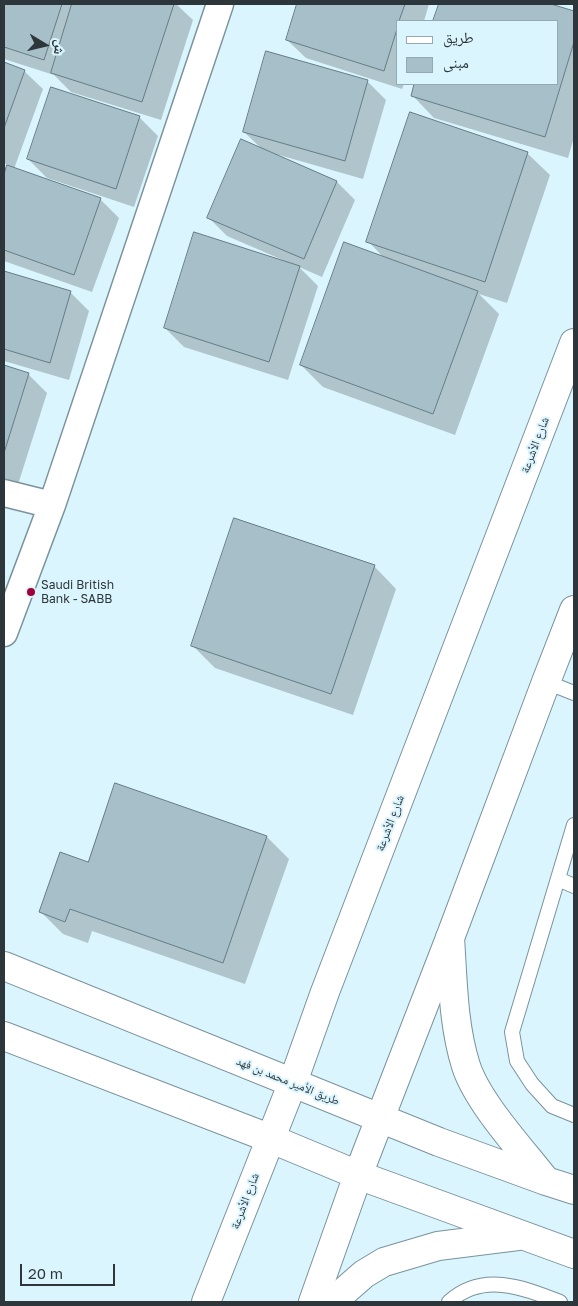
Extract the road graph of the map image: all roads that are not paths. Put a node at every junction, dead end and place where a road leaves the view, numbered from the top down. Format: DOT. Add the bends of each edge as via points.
graph roads {
  1 [pos="220,4"];
  2 [pos="574,344"];
  3 [pos="4,493"];
  4 [pos="52,505"];
  5 [pos="574,610"];
  6 [pos="4,633"];
  7 [pos="567,648"];
  8 [pos="546,682"];
  9 [pos="574,693"];
  10 [pos="574,825"];
  11 [pos="558,879"];
  12 [pos="574,886"];
  13 [pos="450,938"];
  14 [pos="4,966"];
  15 [pos="4,1036"];
  16 [pos="293,1082"];
  17 [pos="574,1115"];
  18 [pos="380,1118"];
  19 [pos="270,1138"];
  20 [pos="358,1175"];
  21 [pos="546,1181"];
  22 [pos="574,1190"];
  23 [pos="524,1235"];
  24 [pos="574,1254"];
  25 [pos="206,1302"];
  26 [pos="312,1302"];
  27 [pos="332,1302"];
  28 [pos="449,1302"];
  29 [pos="560,1302"];
  1 -- 4 [label="street"];
  2 -- 16 [label="main road, شارع الأشرعة" via="324,992"];
  3 -- 4 [label="street"];
  4 -- 6 [label="street"];
  5 -- 7 [label="main road"];
  7 -- 8 [label="main road"];
  8 -- 9 [label="lane"];
  8 -- 13 [label="main road"];
  10 -- 11 [label="lane"];
  11 -- 12 [label="lane"];
  11 -- 17 [label="lane" via="512,1032 517,1061 532,1084 552,1106"];
  13 -- 18 [label="main road"];
  13 -- 21 [label="main road" via="456,1020 466,1067 492,1113"];
  14 -- 16 [label="main road, طريق الأمير محمد بن فهد"];
  15 -- 19 [label="main road"];
  16 -- 18 [label="main road, طريق الأمير محمد بن فهد"];
  16 -- 19 [label="main road, شارع الأشرعة"];
  18 -- 20 [label="main road"];
  18 -- 21 [label="main road, طريق الأمير محمد بن فهد"];
  19 -- 20 [label="main road"];
  19 -- 25 [label="main road, شارع الأشرعة"];
  20 -- 23 [label="main road"];
  20 -- 26 [label="main road"];
  21 -- 22 [label="main road, طريق الأمير محمد بن فهد"];
  23 -- 24 [label="main road"];
  23 -- 27 [label="main road" via="438,1246 384,1262 364,1274"];
  28 -- 29 [label="lane" via="473,1288 488,1285 522,1288"];
}
